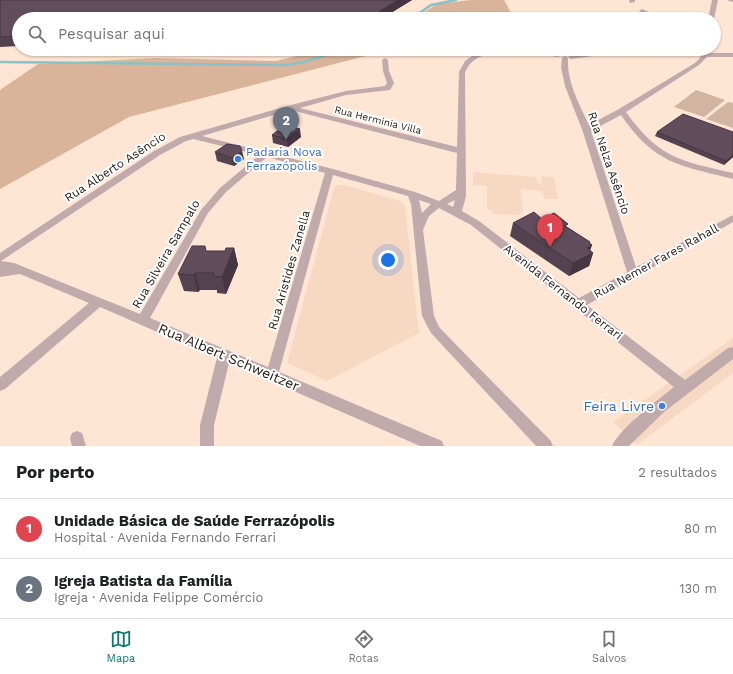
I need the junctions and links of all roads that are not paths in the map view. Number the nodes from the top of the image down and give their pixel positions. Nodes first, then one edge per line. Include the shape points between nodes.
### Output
1 (715, 0) edge
2 (712, 12) edge
3 (721, 53) edge
4 (733, 55) edge
5 (479, 56) edge
6 (564, 56) edge
7 (703, 56) edge
8 (385, 60) dead end
9 (290, 108) junction
10 (622, 112) junction
11 (586, 130) junction
12 (192, 136) junction
13 (461, 151) junction
14 (266, 154) junction
15 (330, 171) junction
16 (733, 176) edge
17 (461, 191) junction
18 (412, 194) junction
19 (440, 204) junction
20 (457, 212) junction
21 (733, 218) edge
22 (418, 232) junction
23 (20, 245) junction
24 (0, 258) edge
25 (0, 265) edge
26 (20, 270) junction
27 (0, 273) edge
28 (633, 274) junction
29 (98, 302) junction
30 (579, 304) junction
31 (143, 320) junction
32 (733, 352) edge
33 (224, 356) junction
34 (272, 375) junction
35 (0, 385) edge
36 (684, 387) junction
37 (629, 440) edge
38 (543, 445) edge
39 (207, 446) edge
40 (437, 446) edge
41 (620, 446) edge

1 - 2 street
3 - 4 street
5 - 13 street via 466,62 462,72
6 - 11 street, Rua Nelza Asêncio via 567,80
7 - 10 street via 701,61 691,68
8 - 9 street, Rua Alberto Asêncio via 391,83 387,88 346,93
9 - 12 street, Rua Alberto Asêncio
9 - 13 street, Rua Herminia Villa
10 - 11 street
10 - 16 street via 641,136 662,153 686,164
11 - 28 street, Rua Nelza Asêncio
12 - 14 street, Avenida Fernando Ferrari
12 - 23 street, Rua Alberto Asêncio via 157,153
13 - 17 street
14 - 15 street, Avenida Fernando Ferrari
14 - 31 street, Rua Silveira Sampalo via 223,190 204,212
15 - 18 street, Avenida Fernando Ferrari
15 - 34 street, Rua Aristides Zanella
17 - 19 street
17 - 20 street
18 - 19 street, Avenida Fernando Ferrari
18 - 22 street via 416,204
19 - 20 street, Avenida Fernando Ferrari
19 - 22 street via 428,212
20 - 30 street, Avenida Fernando Ferrari via 475,223
21 - 28 street, Rua Nemer Fares Rahall
22 - 38 street via 425,304 435,330
23 - 24 street, Rua Alberto Asêncio
23 - 26 street via 12,259
25 - 26 street, Rua Albert Schweitzer
26 - 27 street
26 - 29 street, Rua Albert Schweitzer
28 - 30 street, Rua Nemer Fares Rahall
29 - 31 street, Rua Albert Schweitzer
29 - 35 street
30 - 36 street, Avenida Fernando Ferrari
31 - 33 street, Rua Albert Schweitzer
32 - 36 street
33 - 34 street, Rua Albert Schweitzer
33 - 39 street via 207,425
34 - 40 street, Rua Albert Schweitzer
36 - 37 street
37 - 41 street

